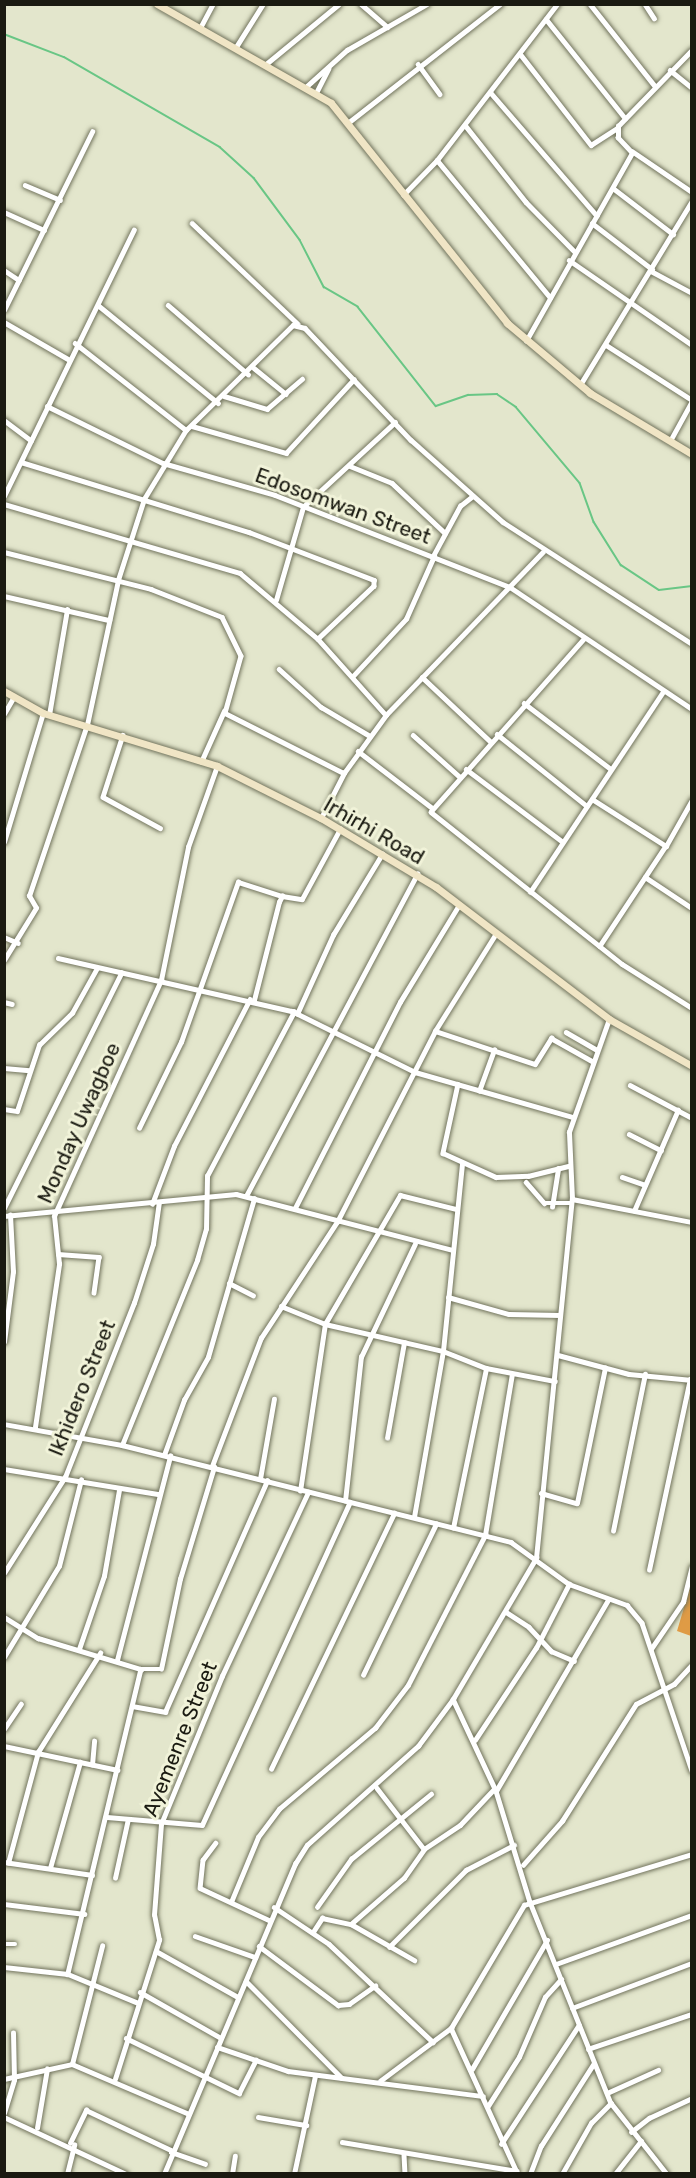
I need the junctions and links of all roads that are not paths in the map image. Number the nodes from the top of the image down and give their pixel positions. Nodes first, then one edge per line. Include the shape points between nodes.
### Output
1 (157, 4) edge
2 (213, 4) edge
3 (263, 4) edge
4 (339, 4) edge
5 (361, 4) edge
6 (427, 4) edge
7 (500, 4) edge
8 (557, 4) edge
9 (590, 4) edge
10 (645, 4) edge
11 (654, 18) dead end
12 (546, 19) junction
13 (387, 27) junction
14 (200, 28) junction
15 (236, 47) junction
16 (692, 50) edge
17 (520, 55) junction
18 (266, 64) junction
19 (418, 64) junction
20 (329, 67) junction
21 (670, 70) junction
22 (308, 86) junction
23 (655, 86) junction
24 (692, 88) edge
25 (317, 91) junction
26 (490, 93) junction
27 (440, 94) dead end
28 (625, 118) junction
29 (349, 122) junction
30 (465, 125) junction
31 (616, 129) junction
32 (92, 132) dead end
33 (632, 151) junction
34 (437, 160) junction
35 (25, 185) dead end
36 (613, 188) junction
37 (692, 192) edge
38 (403, 195) junction
39 (60, 200) junction
40 (692, 201) edge
41 (4, 212) edge
42 (597, 216) junction
43 (192, 223) dead end
44 (592, 223) junction
45 (44, 230) junction
46 (134, 230) dead end
47 (673, 234) junction
48 (574, 251) junction
49 (569, 260) junction
50 (4, 270) edge
51 (652, 270) junction
52 (19, 280) junction
53 (692, 293) edge
54 (550, 297) junction
55 (629, 304) junction
56 (98, 305) junction
57 (168, 305) dead end
58 (4, 310) edge
59 (4, 322) edge
60 (298, 324) junction
61 (526, 341) junction
62 (75, 343) junction
63 (606, 345) junction
64 (692, 345) edge
65 (68, 359) junction
66 (254, 368) junction
67 (248, 374) junction
68 (302, 379) dead end
69 (354, 379) junction
70 (580, 385) junction
71 (286, 394) junction
72 (224, 396) junction
73 (692, 401) edge
74 (218, 403) junction
75 (47, 406) junction
76 (4, 420) edge
77 (395, 422) junction
78 (192, 426) junction
79 (186, 430) junction
80 (31, 440) junction
81 (670, 441) junction
82 (692, 454) edge
83 (21, 462) junction
84 (163, 463) junction
85 (351, 466) junction
86 (4, 477) edge
87 (12, 481) junction
88 (4, 496) edge
89 (473, 496) junction
90 (144, 499) junction
91 (4, 504) edge
92 (303, 507) junction
93 (445, 532) junction
94 (131, 539) junction
95 (292, 547) junction
96 (4, 552) edge
97 (543, 552) junction
98 (434, 556) junction
99 (118, 580) junction
100 (510, 588) junction
101 (4, 596) edge
102 (276, 600) junction
103 (67, 610) junction
104 (109, 620) junction
105 (585, 638) junction
106 (318, 639) junction
107 (692, 644) edge
108 (279, 669) dead end
109 (353, 676) junction
110 (422, 677) junction
111 (4, 691) edge
112 (663, 692) junction
113 (14, 698) junction
114 (524, 703) junction
115 (692, 710) edge
116 (224, 711) junction
117 (4, 714) edge
118 (46, 714) junction
119 (386, 716) junction
120 (87, 725) junction
121 (497, 734) junction
122 (123, 735) junction
123 (413, 735) dead end
124 (370, 736) junction
125 (491, 742) junction
126 (358, 751) junction
127 (201, 762) junction
128 (217, 766) junction
129 (466, 769) junction
130 (611, 769) junction
131 (344, 773) junction
132 (459, 776) junction
133 (592, 799) junction
134 (692, 800) edge
135 (587, 806) junction
136 (431, 807) junction
137 (321, 818) junction
138 (160, 828) dead end
139 (340, 828) junction
140 (4, 842) edge
141 (563, 842) junction
142 (666, 846) junction
143 (382, 854) junction
144 (417, 874) junction
145 (645, 877) junction
146 (530, 892) junction
147 (282, 896) junction
148 (459, 905) junction
149 (692, 908) edge
150 (495, 934) junction
151 (4, 937) edge
152 (18, 943) junction
153 (600, 946) junction
154 (58, 958) dead end
155 (4, 960) edge
156 (97, 968) junction
157 (121, 973) junction
158 (161, 980) junction
159 (202, 989) junction
160 (252, 1000) junction
161 (4, 1002) edge
162 (12, 1004) dead end
163 (692, 1008) edge
164 (295, 1013) junction
165 (609, 1019) junction
166 (435, 1031) junction
167 (566, 1032) dead end
168 (335, 1034) junction
169 (494, 1050) junction
170 (597, 1050) junction
171 (375, 1053) junction
172 (592, 1061) junction
173 (692, 1066) edge
174 (4, 1068) edge
175 (29, 1071) junction
176 (415, 1072) junction
177 (458, 1084) junction
178 (630, 1085) dead end
179 (479, 1090) junction
180 (4, 1109) edge
181 (678, 1110) junction
182 (573, 1117) junction
183 (692, 1118) edge
184 (139, 1128) dead end
185 (629, 1134) dead end
186 (661, 1150) junction
187 (462, 1163) junction
188 (568, 1166) junction
189 (558, 1168) junction
190 (622, 1177) dead end
191 (526, 1182) dead end
192 (645, 1185) junction
193 (246, 1196) junction
194 (206, 1198) junction
195 (254, 1199) junction
196 (572, 1201) junction
197 (159, 1202) junction
198 (152, 1204) junction
199 (552, 1206) junction
200 (4, 1208) edge
201 (295, 1208) junction
202 (456, 1209) junction
203 (57, 1211) junction
204 (634, 1211) junction
205 (7, 1215) edge
206 (337, 1222) junction
207 (692, 1222) edge
208 (380, 1234) junction
209 (415, 1244) junction
210 (452, 1250) junction
211 (58, 1254) junction
212 (229, 1283) junction
213 (94, 1293) dead end
214 (253, 1295) dead end
215 (448, 1297) junction
216 (281, 1306) junction
217 (560, 1315) junction
218 (325, 1324) junction
219 (369, 1336) junction
220 (4, 1342) edge
221 (404, 1343) junction
222 (443, 1351) junction
223 (558, 1355) junction
224 (486, 1368) junction
225 (605, 1368) junction
226 (512, 1374) junction
227 (645, 1374) junction
228 (691, 1379) edge
229 (555, 1381) junction
230 (274, 1399) dead end
231 (4, 1424) edge
232 (35, 1427) junction
233 (80, 1437) junction
234 (387, 1438) dead end
235 (122, 1445) junction
236 (167, 1456) junction
237 (213, 1467) junction
238 (4, 1469) edge
239 (65, 1477) junction
240 (260, 1479) junction
241 (81, 1480) junction
242 (267, 1481) junction
243 (119, 1490) junction
244 (300, 1491) junction
245 (308, 1492) junction
246 (541, 1493) junction
247 (159, 1494) junction
248 (348, 1502) junction
249 (394, 1514) junction
250 (414, 1517) junction
251 (436, 1524) junction
252 (453, 1528) junction
253 (613, 1531) dead end
254 (485, 1535) junction
255 (536, 1558) junction
256 (692, 1567) edge
257 (649, 1570) dead end
258 (4, 1573) edge
259 (569, 1584) junction
260 (689, 1592) edge
261 (608, 1599) junction
262 (506, 1612) junction
263 (4, 1617) edge
264 (20, 1626) junction
265 (541, 1641) junction
266 (79, 1649) junction
267 (651, 1649) junction
268 (100, 1653) junction
269 (4, 1657) edge
270 (117, 1660) junction
271 (574, 1661) junction
272 (692, 1665) edge
273 (141, 1669) junction
274 (363, 1675) dead end
275 (666, 1688) junction
276 (453, 1699) junction
277 (21, 1704) dead end
278 (132, 1706) junction
279 (4, 1729) edge
280 (94, 1741) dead end
281 (476, 1742) junction
282 (4, 1746) edge
283 (38, 1752) junction
284 (80, 1762) junction
285 (92, 1765) junction
286 (271, 1769) dead end
287 (118, 1770) junction
288 (692, 1771) edge
289 (377, 1788) junction
290 (495, 1790) junction
291 (431, 1794) dead end
292 (107, 1817) junction
293 (400, 1818) junction
294 (128, 1819) junction
295 (161, 1824) junction
296 (216, 1843) dead end
297 (514, 1845) junction
298 (424, 1849) junction
299 (692, 1854) edge
300 (6, 1862) edge
301 (523, 1865) junction
302 (50, 1868) junction
303 (92, 1875) junction
304 (115, 1878) dead end
305 (231, 1902) junction
306 (530, 1902) junction
307 (4, 1904) edge
308 (274, 1907) junction
309 (317, 1907) dead end
310 (84, 1914) junction
311 (692, 1915) edge
312 (269, 1920) junction
313 (351, 1924) junction
314 (313, 1932) junction
315 (195, 1936) dead end
316 (547, 1940) junction
317 (4, 1944) edge
318 (15, 1944) dead end
319 (102, 1946) dead end
320 (259, 1946) junction
321 (389, 1947) junction
322 (156, 1951) junction
323 (255, 1956) junction
324 (414, 1960) dead end
325 (556, 1964) junction
326 (692, 1964) edge
327 (4, 1967) edge
328 (68, 1974) junction
329 (561, 1979) junction
330 (246, 1981) junction
331 (90, 1982) junction
332 (375, 1986) junction
333 (140, 1992) junction
334 (238, 1997) junction
335 (136, 2001) junction
336 (572, 2008) junction
337 (692, 2014) edge
338 (579, 2025) junction
339 (451, 2028) junction
340 (14, 2033) dead end
341 (126, 2038) junction
342 (221, 2038) junction
343 (433, 2042) junction
344 (217, 2047) junction
345 (588, 2049) junction
346 (256, 2060) junction
347 (594, 2063) junction
348 (72, 2064) junction
349 (47, 2069) junction
350 (472, 2069) junction
351 (658, 2070) dead end
352 (203, 2076) junction
353 (315, 2076) junction
354 (342, 2078) junction
355 (4, 2079) edge
356 (115, 2079) junction
357 (14, 2080) junction
358 (380, 2081) junction
359 (607, 2093) junction
360 (483, 2096) junction
361 (691, 2099) edge
362 (611, 2103) junction
363 (488, 2106) junction
364 (187, 2114) junction
365 (4, 2115) edge
366 (258, 2117) dead end
367 (306, 2125) junction
368 (37, 2128) junction
369 (632, 2132) junction
370 (641, 2141) junction
371 (342, 2142) dead end
372 (72, 2144) junction
373 (501, 2144) junction
374 (171, 2151) junction
375 (404, 2155) junction
376 (235, 2156) dead end
377 (205, 2164) dead end
378 (517, 2172) edge
379 (67, 2174) edge
380 (126, 2174) edge
381 (164, 2174) edge
382 (232, 2174) edge
383 (294, 2174) edge
384 (405, 2174) edge
385 (530, 2174) edge
386 (562, 2174) edge
387 (615, 2174) edge
388 (667, 2174) edge

1 - 14 street
2 - 14 street
3 - 15 street
4 - 18 street
5 - 13 street
6 - 13 street
7 - 19 street
8 - 12 street
9 - 23 street
10 - 11 street
12 - 17 street
12 - 28 street
13 - 20 street
14 - 15 street
15 - 18 street
16 - 21 street
17 - 26 street
17 - 31 street via 591,145
18 - 22 street
19 - 27 street
19 - 29 street
20 - 22 street
20 - 25 street
21 - 23 street
21 - 24 street
22 - 25 street
23 - 28 street
25 - 29 street
26 - 30 street
26 - 42 street
28 - 31 street
29 - 38 street
30 - 34 street
30 - 48 street via 526,202
31 - 33 street via 618,138
32 - 39 street
33 - 36 street
33 - 37 street
34 - 38 street
34 - 54 street
35 - 39 street
36 - 42 street
36 - 47 street
38 - 61 street via 487,303
39 - 45 street
40 - 47 street
41 - 45 street
42 - 44 street
43 - 60 street
44 - 48 street
44 - 51 street
45 - 52 street
46 - 56 street
47 - 51 street
48 - 49 street
49 - 54 street
49 - 55 street
50 - 52 street
51 - 53 street
51 - 55 street
52 - 58 street
54 - 61 street
55 - 63 street
55 - 64 street
56 - 62 street
56 - 74 street
57 - 67 street
59 - 65 street
60 - 66 street
60 - 69 street
61 - 70 street
62 - 65 street
62 - 79 street
63 - 70 street
63 - 73 street
65 - 75 street
66 - 67 street
66 - 71 street
67 - 72 street
68 - 71 street
69 - 77 street
69 - 78 street via 286,453
70 - 81 street
71 - 72 street via 267,409
72 - 74 street
73 - 81 street
74 - 78 street
75 - 80 street
75 - 84 street, Edosomwan Street
76 - 80 street
77 - 85 street
77 - 89 street
78 - 79 street
79 - 84 street
80 - 83 street
81 - 82 street
83 - 87 street
83 - 90 street
84 - 90 street
84 - 92 street, Edosomwan Street
85 - 92 street
85 - 93 street via 392,483
86 - 87 street
87 - 88 street
89 - 93 street
89 - 97 street
90 - 94 street
90 - 95 street
91 - 94 street
92 - 95 street
92 - 98 street, Edosomwan Street
93 - 98 street
94 - 99 street
94 - 102 street via 240,573
95 - 102 street
95 - 106 street via 357,570 375,582
96 - 99 street
97 - 100 street
97 - 107 street
98 - 100 street, Edosomwan Street
98 - 109 street via 406,619
99 - 104 street
99 - 116 street via 227,620 242,656
100 - 105 street, Edosomwan Street
100 - 110 street
101 - 103 street
102 - 106 street
103 - 104 street
103 - 118 street
104 - 120 street
105 - 112 street, Edosomwan Street
105 - 114 street
106 - 109 street
108 - 124 street via 321,707
109 - 119 street
110 - 119 street
110 - 125 street
111 - 113 street, Irhirhi Road
112 - 115 street, Edosomwan Street
112 - 130 street
113 - 117 street
113 - 118 street, Irhirhi Road
114 - 121 street
114 - 130 street
116 - 127 street
116 - 131 street
118 - 120 street, Irhirhi Road
118 - 140 street
119 - 124 street
120 - 122 street, Irhirhi Road
120 - 152 street via 29,896 36,908
121 - 125 street
121 - 135 street
122 - 127 street, Irhirhi Road
122 - 138 street via 103,797
123 - 132 street
124 - 126 street
125 - 129 street
126 - 131 street
126 - 136 street
127 - 128 street, Irhirhi Road
128 - 137 street, Irhirhi Road
128 - 158 street, Monday Uwagboe via 188,847
129 - 132 street
129 - 141 street
130 - 133 street
131 - 137 street
132 - 136 street
133 - 135 street
133 - 142 street
134 - 142 street
135 - 141 street
136 - 146 street
137 - 139 street, Irhirhi Road
139 - 143 street, Irhirhi Road
139 - 147 street via 302,899
141 - 146 street
142 - 145 street
143 - 144 street, Irhirhi Road
143 - 164 street via 333,935
144 - 148 street, Irhirhi Road
144 - 168 street
145 - 149 street
145 - 153 street
146 - 153 street
147 - 159 street via 238,882
147 - 160 street
148 - 150 street, Irhirhi Road
148 - 171 street
150 - 165 street, Irhirhi Road
150 - 166 street
151 - 152 street
152 - 155 street
153 - 163 street
154 - 156 street
156 - 157 street
156 - 175 street via 72,1012 39,1045
157 - 158 street
157 - 200 street
158 - 159 street
158 - 203 street, Monday Uwagboe
159 - 160 street
159 - 184 street
160 - 164 street
160 - 198 street via 174,1146
161 - 162 street
164 - 168 street
164 - 194 street via 212,1166
165 - 170 street
165 - 173 street, Irhirhi Road
166 - 169 street
166 - 176 street
167 - 170 street
168 - 171 street
168 - 193 street
169 - 172 street via 535,1064 551,1038
169 - 179 street
170 - 172 street
171 - 176 street
171 - 201 street
172 - 182 street
174 - 175 street
175 - 180 street via 17,1111
176 - 177 street
176 - 206 street
177 - 179 street
177 - 187 street via 441,1146
178 - 181 street
179 - 182 street
181 - 183 street
181 - 186 street
182 - 188 street
185 - 186 street
186 - 192 street
187 - 189 street via 512,1178
187 - 202 street
188 - 189 street
188 - 196 street
189 - 199 street
190 - 192 street
191 - 199 street
192 - 204 street
193 - 194 street
193 - 195 street
194 - 197 street
194 - 235 street via 206,1229 197,1260
195 - 201 street
195 - 212 street
196 - 199 street
196 - 204 street
196 - 217 street
197 - 198 street
197 - 233 street, Ikhidero Street via 153,1244 134,1303
198 - 203 street
201 - 206 street
202 - 208 street via 400,1195
202 - 210 street
203 - 205 street
203 - 211 street, Monday Uwagboe
204 - 207 street
205 - 220 street via 13,1272
206 - 208 street
206 - 216 street
208 - 209 street
208 - 218 street
209 - 210 street
209 - 219 street
210 - 215 street
211 - 213 street via 99,1257
211 - 232 street, Monday Uwagboe via 43,1402
212 - 214 street
212 - 236 street via 208,1357 184,1400
215 - 217 street via 509,1314
215 - 222 street
216 - 218 street
216 - 237 street via 255,1352
217 - 223 street
218 - 219 street
218 - 244 street
219 - 221 street
219 - 248 street via 361,1357
221 - 222 street
221 - 234 street
222 - 224 street
222 - 250 street
223 - 225 street
223 - 229 street
224 - 226 street
224 - 252 street
225 - 227 street
225 - 246 street via 577,1503
226 - 229 street
226 - 254 street
227 - 228 street
227 - 253 street
228 - 257 street
229 - 246 street
230 - 240 street
231 - 232 street
232 - 233 street
233 - 235 street
233 - 239 street, Ikhidero Street
235 - 236 street
236 - 237 street
236 - 247 street
237 - 240 street
237 - 273 street via 180,1579 161,1669
238 - 239 street
239 - 241 street
239 - 258 street, Ikhidero Street
240 - 242 street
241 - 243 street
241 - 264 street via 59,1566
242 - 244 street
242 - 278 street via 165,1712
243 - 247 street
243 - 266 street via 104,1576
244 - 245 street
245 - 248 street
245 - 295 street, Ayemenre Street via 222,1676
246 - 255 street
247 - 270 street via 136,1601
248 - 249 street
248 - 295 street via 202,1825
249 - 250 street
249 - 286 street
250 - 251 street
251 - 252 street
251 - 274 street
252 - 254 street
254 - 255 street via 511,1542
254 - 305 street via 399,1702 331,1768 279,1809 258,1837
255 - 259 street
255 - 262 street
256 - 260 street
259 - 261 street
259 - 265 street
260 - 267 street
261 - 267 street via 634,1614
261 - 271 street
262 - 265 street
262 - 276 street
263 - 264 street
264 - 266 street via 38,1638
264 - 269 street
265 - 271 street
265 - 281 street
266 - 268 street
267 - 275 street
268 - 270 street
268 - 283 street
270 - 273 street
271 - 290 street
272 - 275 street
273 - 278 street
275 - 288 street
275 - 301 street via 636,1704 562,1821
276 - 281 street
276 - 289 street
277 - 279 street
278 - 287 street
280 - 285 street
281 - 290 street
282 - 283 street
283 - 284 street
283 - 300 street
284 - 285 street
284 - 302 street
285 - 287 street
287 - 292 street
289 - 293 street
289 - 308 street via 307,1845
290 - 297 street
290 - 298 street via 460,1825
291 - 293 street
292 - 294 street
292 - 303 street
293 - 298 street
293 - 309 street via 351,1859
294 - 295 street
294 - 304 street
295 - 322 street, Ayemenre Street
296 - 305 street via 203,1860 197,1884
297 - 301 street
297 - 321 street via 465,1870
298 - 313 street via 404,1878
299 - 306 street
300 - 302 street
301 - 306 street
302 - 303 street
303 - 310 street
305 - 312 street
306 - 316 street
306 - 339 street via 509,1923
307 - 310 street
308 - 312 street
308 - 314 street
310 - 328 street
311 - 325 street
312 - 320 street
313 - 314 street via 322,1918
313 - 321 street
314 - 332 street
315 - 323 street
316 - 325 street
316 - 350 street
317 - 318 street
319 - 331 street
320 - 323 street
320 - 332 street via 338,2005 349,2004
321 - 324 street
322 - 333 street, Ayemenre Street
322 - 334 street
323 - 330 street
325 - 329 street
326 - 336 street
327 - 328 street
328 - 331 street
329 - 336 street
329 - 363 street via 545,1997 519,2058
330 - 334 street
330 - 354 street
331 - 335 street
331 - 348 street
332 - 343 street
333 - 335 street, Ayemenre Street
333 - 342 street
334 - 342 street
335 - 341 street, Ayemenre Street
336 - 338 street
337 - 345 street
338 - 345 street
338 - 373 street
339 - 343 street
339 - 350 street
340 - 357 street
341 - 352 street
341 - 356 street, Ayemenre Street
342 - 344 street
343 - 358 street
344 - 346 street
344 - 352 street
345 - 347 street
346 - 352 street via 241,2093
346 - 353 street
347 - 359 street
347 - 385 street via 541,2146
348 - 349 street
348 - 356 street
349 - 357 street
349 - 368 street
350 - 360 street
351 - 359 street
352 - 364 street
353 - 354 street
353 - 367 street
354 - 358 street
355 - 357 street
356 - 364 street
357 - 365 street
358 - 360 street
359 - 362 street
360 - 363 street
361 - 369 street via 649,2118
362 - 369 street
362 - 386 street via 591,2123
363 - 373 street
364 - 374 street
365 - 368 street
366 - 367 street
367 - 383 street
368 - 372 street
369 - 370 street
370 - 387 street
370 - 388 street
371 - 375 street
372 - 374 street via 86,2110
372 - 379 street
372 - 380 street
373 - 378 street
374 - 377 street
374 - 381 street
375 - 378 street
375 - 384 street
376 - 382 street

